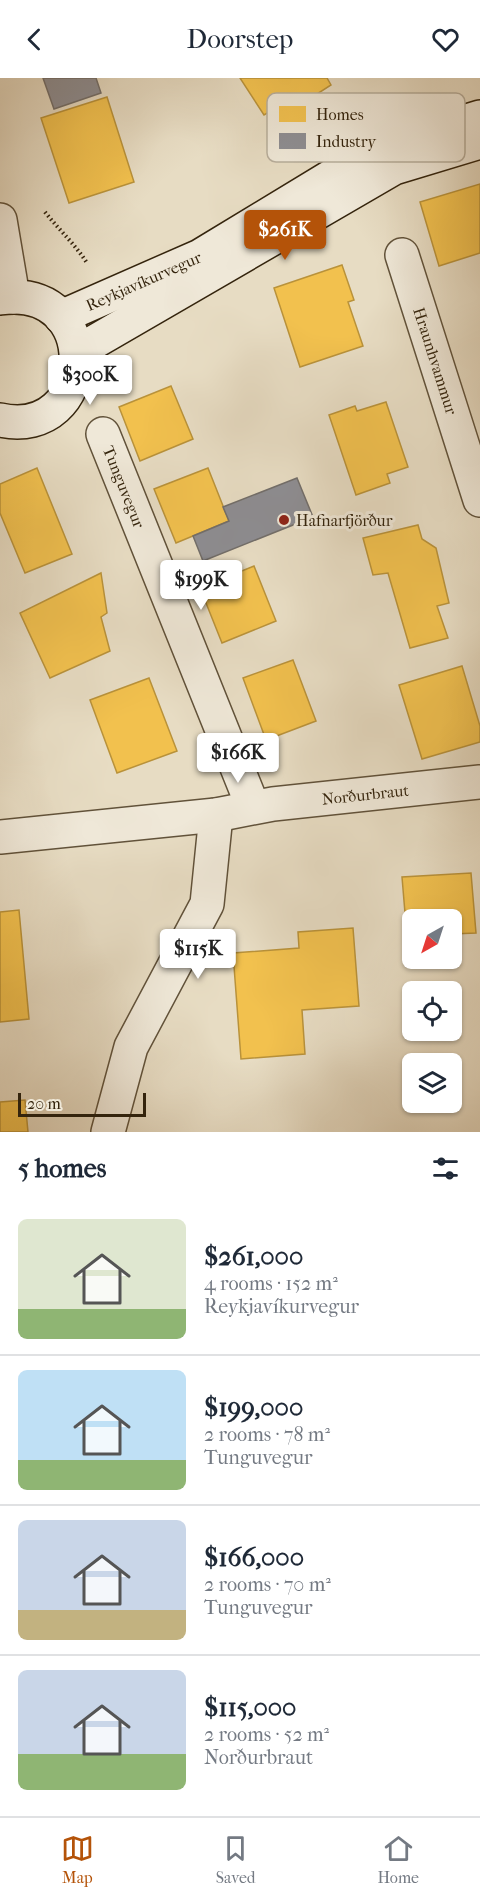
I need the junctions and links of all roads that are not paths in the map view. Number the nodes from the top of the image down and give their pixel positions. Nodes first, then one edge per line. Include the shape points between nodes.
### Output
1 (480, 117) edge
2 (465, 122) edge
3 (480, 142) edge
4 (465, 147) edge
5 (355, 162) edge
6 (414, 162) edge
7 (0, 220) edge
8 (402, 255) dead end
9 (6, 298) edge
10 (61, 317) junction
11 (77, 352) junction
12 (0, 420) edge
13 (103, 434) dead end
14 (480, 500) edge
15 (480, 782) edge
16 (253, 807) junction
17 (216, 815) junction
18 (0, 837) edge
19 (108, 1132) edge

1 - 2 street, Reykjavíkurvegur
3 - 4 street, Reykjavíkurvegur
5 - 10 street, Reykjavíkurvegur via 200,256
6 - 11 street, Reykjavíkurvegur via 394,168
7 - 9 street
8 - 14 street, Hraunhvammur
9 - 10 street via 44,304
10 - 11 street via 73,334
11 - 12 street via 75,378 53,409 36,419
13 - 16 street, Tunguvegur
15 - 16 street, Norðurbraut
16 - 17 street, Norðurbraut
17 - 18 street, Norðurbraut
17 - 19 street via 207,904 131,1047

